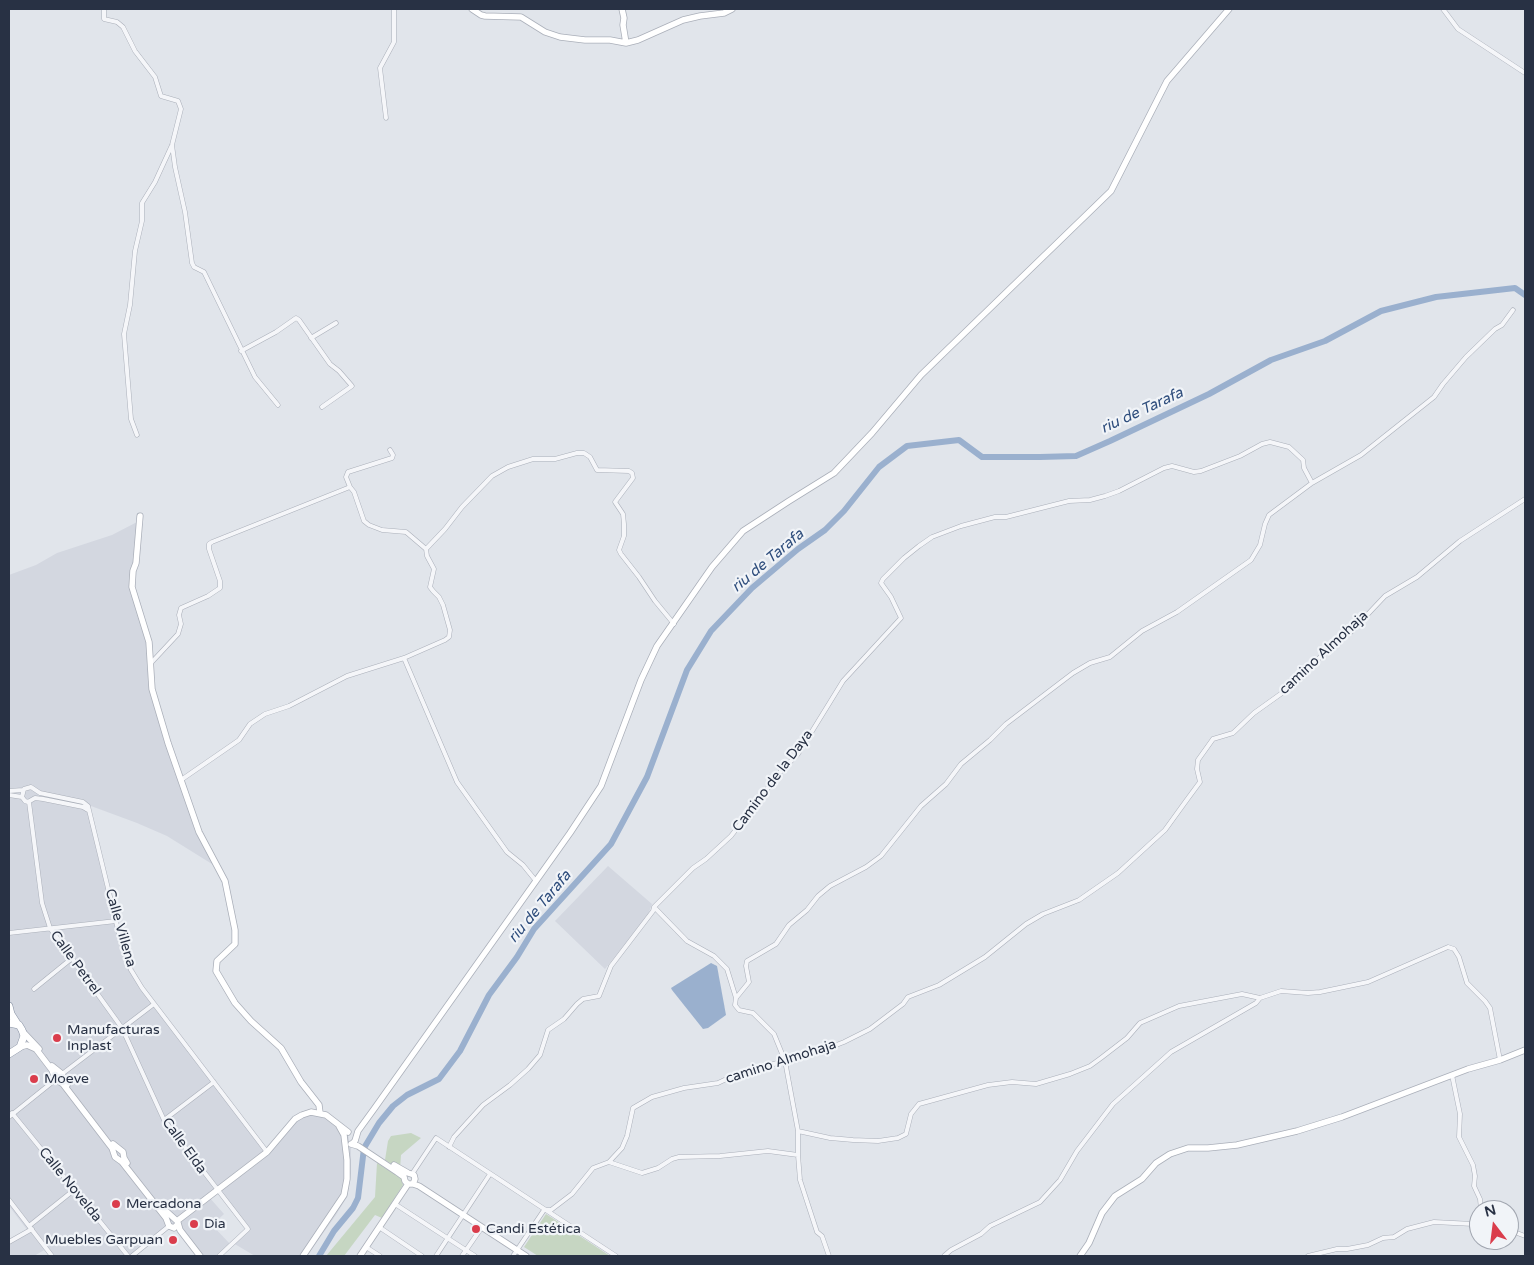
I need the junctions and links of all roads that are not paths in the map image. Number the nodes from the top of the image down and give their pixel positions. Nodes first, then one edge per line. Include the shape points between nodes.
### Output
1 (104, 9) edge
2 (394, 9) edge
3 (472, 9) edge
4 (622, 9) edge
5 (732, 9) edge
6 (1229, 9) edge
7 (1443, 9) edge
8 (626, 43) junction
9 (1525, 73) edge
10 (386, 118) dead end
11 (172, 145) junction
12 (1513, 310) dead end
13 (336, 323) dead end
14 (311, 338) junction
15 (242, 351) junction
16 (278, 405) dead end
17 (322, 407) dead end
18 (137, 435) dead end
19 (390, 450) dead end
20 (1312, 483) junction
21 (350, 488) junction
22 (1525, 499) edge
23 (140, 516) dead end
24 (426, 549) junction
25 (674, 624) junction
26 (404, 658) junction
27 (150, 663) junction
28 (181, 780) junction
29 (23, 790) junction
30 (9, 791) edge
31 (36, 792) junction
32 (9, 796) edge
33 (22, 797) junction
34 (35, 798) junction
35 (29, 802) junction
36 (89, 812) junction
37 (536, 881) junction
38 (654, 907) junction
39 (116, 921) junction
40 (50, 928) junction
41 (9, 933) edge
42 (72, 959) junction
43 (34, 989) dead end
44 (736, 998) junction
45 (1260, 998) junction
46 (154, 1004) junction
47 (9, 1006) edge
48 (9, 1023) edge
49 (19, 1026) junction
50 (122, 1028) junction
51 (23, 1032) junction
52 (20, 1047) junction
53 (1525, 1050) edge
54 (10, 1052) edge
55 (1500, 1060) junction
56 (786, 1061) junction
57 (1452, 1075) junction
58 (58, 1077) junction
59 (214, 1082) junction
60 (320, 1113) junction
61 (11, 1115) edge
62 (164, 1120) junction
63 (798, 1131) junction
64 (350, 1138) junction
65 (449, 1147) junction
66 (267, 1152) junction
67 (798, 1155) junction
68 (608, 1162) junction
69 (490, 1174) junction
70 (410, 1179) junction
71 (74, 1190) junction
72 (217, 1190) junction
73 (9, 1200) edge
74 (1480, 1200) edge
75 (395, 1204) junction
76 (544, 1210) junction
77 (464, 1214) junction
78 (173, 1224) junction
79 (1469, 1224) edge
80 (482, 1226) junction
81 (31, 1227) junction
82 (379, 1227) junction
83 (447, 1238) junction
84 (9, 1242) edge
85 (366, 1247) junction
86 (518, 1249) junction
87 (466, 1251) junction
88 (52, 1256) edge
89 (128, 1256) edge
90 (133, 1256) edge
91 (198, 1256) edge
92 (219, 1256) edge
93 (304, 1256) edge
94 (360, 1256) edge
95 (380, 1256) edge
96 (422, 1256) edge
97 (436, 1256) edge
98 (462, 1256) edge
99 (475, 1256) edge
100 (513, 1256) edge
101 (526, 1256) edge
102 (531, 1256) edge
103 (616, 1256) edge
104 (829, 1256) edge
105 (944, 1256) edge
106 (1080, 1256) edge
107 (1308, 1256) edge

1 - 11 street via 104,19 123,27 155,78 161,96 179,103 181,109
2 - 10 street via 394,42 380,68
3 - 8 main road via 485,16 521,17 548,34 560,37
4 - 8 main road
5 - 8 main road via 688,18
6 - 25 main road via 1167,81 1111,191 921,375 834,473 743,531 712,567
7 - 9 street via 1458,29
11 - 15 street via 186,212 192,262 194,267 204,272
11 - 18 street via 142,203 124,334 130,419
12 - 20 street via 1502,325 1466,357 1434,397 1362,454
13 - 14 street
14 - 15 street via 296,318
14 - 17 street via 352,386
15 - 16 street via 255,377
19 - 21 street via 392,458 348,472 346,477
20 - 38 street, Camino de la Daya via 1303,460 1289,447 1270,442 1201,471 1172,466 1105,496 995,517 932,537 904,558 881,583 901,618 843,681 798,754 731,836
20 - 44 street via 1269,515 1260,545 1250,560 1177,612 1142,631 1110,657 1073,673 1006,724 961,764 946,784 911,817 881,856 830,886 789,925 776,944 747,961 748,982
21 - 24 street via 364,521 382,530 406,532
21 - 27 street via 209,544 220,588 181,608 178,634
22 - 56 street, camino Almohaja via 1460,541 1417,577 1385,596 1296,684 1233,732 1213,739 1198,760 1200,782 1165,830 1118,873 1079,900 1026,924 985,957 939,985 908,997 870,1029 821,1051
23 - 27 main road via 132,588 149,642
24 - 25 street via 492,476 533,459 555,460 584,453 597,470 629,471 633,475 615,502 624,524 620,554
24 - 26 street via 434,569 430,587 443,605 450,633 445,640
25 - 37 main road via 640,680 601,786
26 - 28 street via 347,676 289,706 265,714 250,724 239,740
26 - 37 street via 457,782 507,852
27 - 28 main road via 152,689
28 - 60 main road via 199,832 225,881 235,930 235,944 217,961 216,970 234,1003 281,1048 319,1105
29 - 30 street
29 - 31 street via 31,787
29 - 33 street
31 - 34 street
31 - 36 street via 83,802
32 - 33 street
33 - 35 street
34 - 35 street
34 - 36 street via 83,807
35 - 40 street, Calle Petrel via 42,903
36 - 39 street, Calle Villena
37 - 64 main road
38 - 44 street via 687,941 714,956 727,969
38 - 65 street, Camino de la Daya via 612,966 599,996 583,999 548,1030 540,1055 510,1086 483,1105
39 - 40 street
39 - 46 street, Calle Villena via 128,963
40 - 41 street
40 - 42 street, Calle Petrel
42 - 43 street
42 - 50 street, Calle Petrel
44 - 56 street via 735,1005 739,1010 753,1013 774,1034
45 - 55 street via 1275,992 1314,992 1368,982 1450,947 1459,958 1465,981 1490,1008
45 - 63 street via 1238,995 1171,1008 1140,1023 1123,1042 1095,1063 1064,1076 1036,1084 988,1084 922,1103 913,1111 902,1137 878,1141 853,1140
45 - 105 street via 1172,1052 1112,1104 1060,1180 1040,1202 990,1226
46 - 50 street
46 - 59 street, Calle Villena
47 - 49 highway
48 - 49 highway
49 - 51 highway
50 - 58 street
50 - 62 street, Calle Elda
51 - 52 highway via 24,1040
51 - 58 main road
52 - 54 highway
52 - 58 main road via 34,1048
53 - 55 main road
55 - 57 main road
56 - 63 street
56 - 68 street, camino Almohaja via 737,1074 718,1083 652,1097 633,1108 625,1142
57 - 74 street via 1460,1114 1459,1137 1473,1165 1474,1186
57 - 106 main road via 1296,1131 1237,1145 1188,1148 1170,1154 1156,1163 1142,1179 1115,1196 1102,1213
58 - 61 street
58 - 78 main road via 117,1151 115,1157 121,1158
59 - 62 street
59 - 66 street, Calle Villena
60 - 64 main road via 336,1122
60 - 66 main road via 302,1114 295,1119
61 - 71 street, Calle Novelda
62 - 72 street, Calle Elda
63 - 67 street
64 - 70 main road
64 - 93 main road via 344,1195
65 - 69 street
65 - 70 street via 436,1138
66 - 72 main road
67 - 68 street via 768,1151 702,1158 679,1157 642,1173
67 - 104 street via 800,1180 817,1232 822,1236
68 - 76 street, camino Almohaja via 593,1168 572,1194 551,1210
69 - 76 street
69 - 77 street
70 - 75 main road
70 - 77 main road
71 - 81 street
71 - 89 street, Calle Novelda
72 - 78 main road
72 - 92 street, Calle Elda via 248,1228
73 - 81 street
75 - 82 main road
75 - 83 street
76 - 86 street
76 - 103 street
77 - 80 main road
77 - 83 street
78 - 90 street
78 - 91 main road
79 - 107 street via 1434,1222 1359,1247
80 - 86 main road
80 - 87 street
81 - 84 street
81 - 88 street
82 - 85 main road
82 - 96 street
83 - 87 street
83 - 97 street
85 - 94 main road
85 - 95 street
86 - 100 street
86 - 101 main road
86 - 102 main road
87 - 98 street
87 - 99 street

